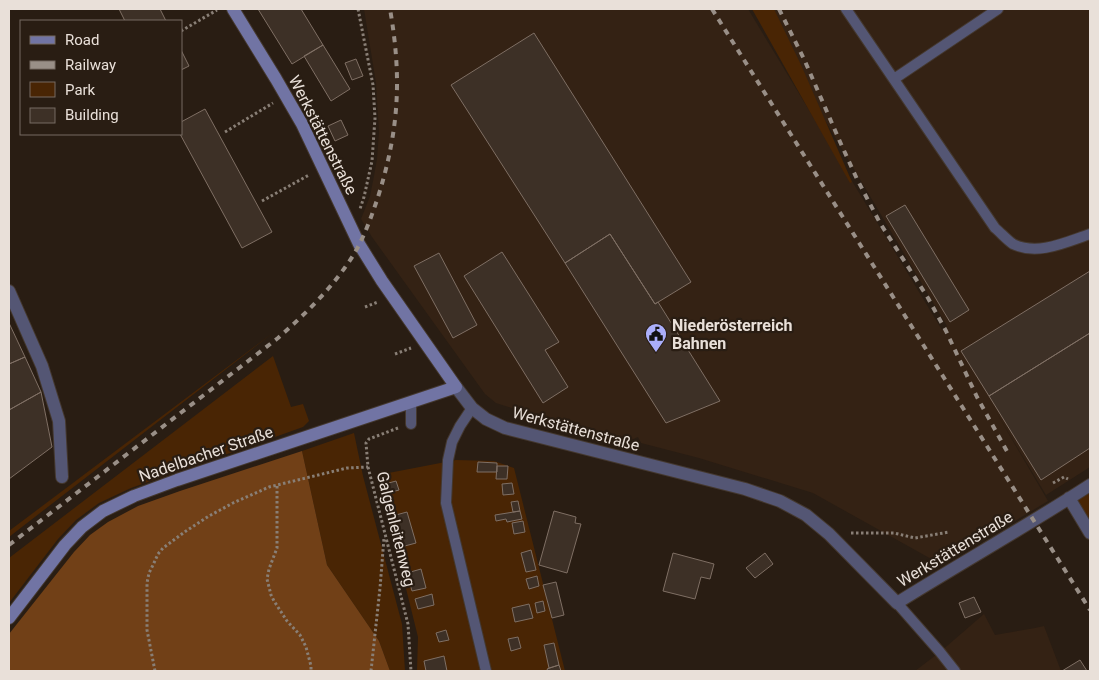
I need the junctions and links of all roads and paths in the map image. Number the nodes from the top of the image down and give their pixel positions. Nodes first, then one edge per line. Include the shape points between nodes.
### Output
1 (220, 9) edge
2 (233, 9) edge
3 (358, 9) edge
4 (846, 9) edge
5 (998, 9) edge
6 (182, 30) edge
7 (894, 79) junction
8 (286, 96) junction
9 (225, 132) dead end
10 (323, 167) junction
11 (262, 201) dead end
12 (349, 223) junction
13 (1090, 234) edge
14 (9, 291) edge
15 (456, 388) junction
16 (411, 403) junction
17 (472, 408) junction
18 (411, 424) joint
19 (368, 467) junction
20 (62, 477) dead end
21 (1064, 477) dead end
22 (1053, 483) dead end
23 (277, 486) junction
24 (1090, 486) edge
25 (1069, 498) junction
26 (949, 532) dead end
27 (1090, 533) edge
28 (385, 534) junction
29 (830, 534) junction
30 (897, 603) junction
31 (9, 618) edge
32 (155, 671) edge
33 (311, 671) edge
34 (371, 671) edge
35 (411, 671) edge
36 (486, 671) edge
37 (954, 671) edge

1 - 6 path
2 - 8 street, Werkstättenstraße
3 - 12 path via 373,85 375,126 364,197 358,213
4 - 7 lane
5 - 7 lane
7 - 13 lane via 995,228 1012,243 1031,250 1056,246
8 - 9 path
8 - 10 street, Werkstättenstraße
10 - 11 path
10 - 12 street, Werkstättenstraße
12 - 15 street, Werkstättenstraße via 382,282
14 - 20 street via 42,366 60,421
15 - 16 street, Nadelbacher Straße
15 - 17 street, Werkstättenstraße
16 - 18 lane
16 - 31 street, Nadelbacher Straße via 177,480 103,511 65,545
17 - 29 street, Werkstättenstraße via 505,428 745,489 780,501 806,515
17 - 36 lane via 452,442 446,503
18 - 19 path, Galgenleitenweg via 369,439 366,443
19 - 23 path via 347,468
19 - 28 path, Galgenleitenweg
21 - 22 path
23 - 32 path via 209,516 186,530 158,554 146,583 147,630
23 - 33 path via 276,548 268,578 271,595 306,646
24 - 25 street, Werkstättenstraße
25 - 27 street
25 - 30 street, Werkstättenstraße
26 - 29 path via 915,538 894,533
28 - 34 path
28 - 35 path, Galgenleitenweg via 408,624
29 - 30 street, Werkstättenstraße
30 - 37 lane

